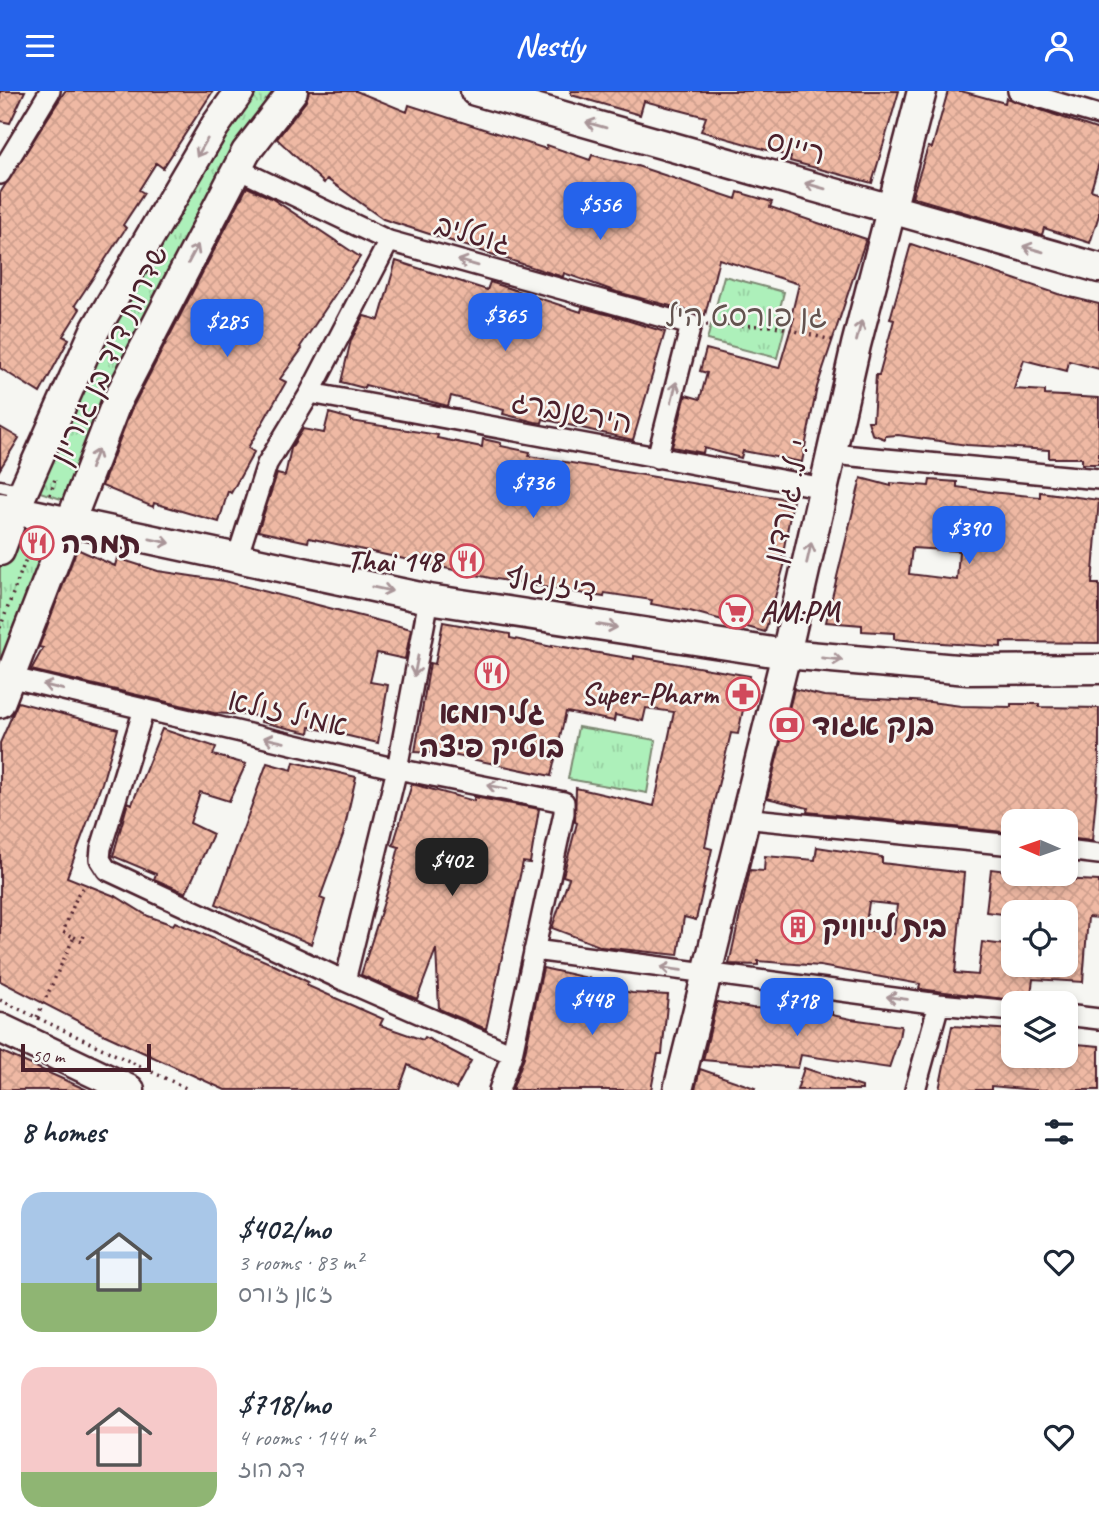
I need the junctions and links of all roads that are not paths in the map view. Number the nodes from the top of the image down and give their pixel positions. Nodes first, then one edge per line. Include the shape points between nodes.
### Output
1 (50, 91) edge
2 (240, 91) edge
3 (293, 91) edge
4 (475, 91) edge
5 (922, 91) edge
6 (1017, 91) edge
7 (1099, 115) edge
8 (2, 161) edge
9 (238, 169) junction
10 (891, 208) junction
11 (389, 241) junction
12 (1099, 268) edge
13 (310, 393) junction
14 (832, 454) junction
15 (657, 459) junction
16 (1099, 479) edge
17 (824, 488) junction
18 (9, 498) edge
19 (69, 522) junction
20 (0, 551) edge
21 (237, 558) junction
22 (429, 599) junction
23 (786, 654) junction
24 (1099, 669) edge
25 (5, 675) edge
26 (0, 702) edge
27 (144, 709) junction
28 (397, 769) junction
29 (743, 818) junction
30 (1001, 844) edge
31 (1078, 852) edge
32 (1099, 854) edge
33 (534, 950) junction
34 (706, 974) junction
35 (345, 981) junction
36 (939, 1004) junction
37 (1001, 1010) edge
38 (1078, 1016) edge
39 (1099, 1019) edge
40 (0, 1028) edge
41 (512, 1054) junction
42 (130, 1090) edge
43 (499, 1090) edge
44 (678, 1090) edge
45 (915, 1090) edge

1 - 8 street
2 -> 18 street, שדרות דוד בן גוריון via 97,327
3 - 9 street, שדרות דוד בן גוריון
10 -> 4 street, ריינס
5 - 10 street, י. ל. גורדון
6 - 7 street
9 - 11 street, גוטליב
19 -> 9 street, שדרות דוד בן גוריון via 117,401
12 -> 10 street, ריינס
14 -> 10 street, י. ל. גורדון
11 - 13 street
15 -> 11 street, גוטליב via 691,325
13 - 15 street, הירשנברג
13 - 21 street via 267,464
14 - 16 street
14 - 17 street, י. ל. גורדון
15 - 17 street, הירשנברג
23 -> 17 street, י. ל. גורדון
18 - 19 street, דיזנגוף
18 - 20 street, שדרות דוד בן גוריון
19 -> 21 street, דיזנגוף
19 - 25 street, שדרות דוד בן גוריון
21 -> 22 street, דיזנגוף
22 -> 23 street, דיזנגוף
22 -> 28 street
23 -> 24 street, דיזנגוף via 968,670
23 - 29 street, י. ל. גורדון
25 - 26 street, שדרות דוד בן גוריון
27 -> 25 street, אמיל זולא
28 -> 27 street, אמיל זולא
27 - 35 street via 101,848 100,859 107,870
33 -> 28 street, אמיל זולא via 564,801
28 - 35 street
29 - 30 street
29 - 34 street, י. ל. גורדון
31 - 32 street
34 -> 33 street
33 - 41 street
36 -> 34 street
34 - 44 street, י. ל. גורדון
35 - 41 street
36 - 37 street
36 - 45 street
38 - 39 street
40 - 42 street
41 - 43 street

